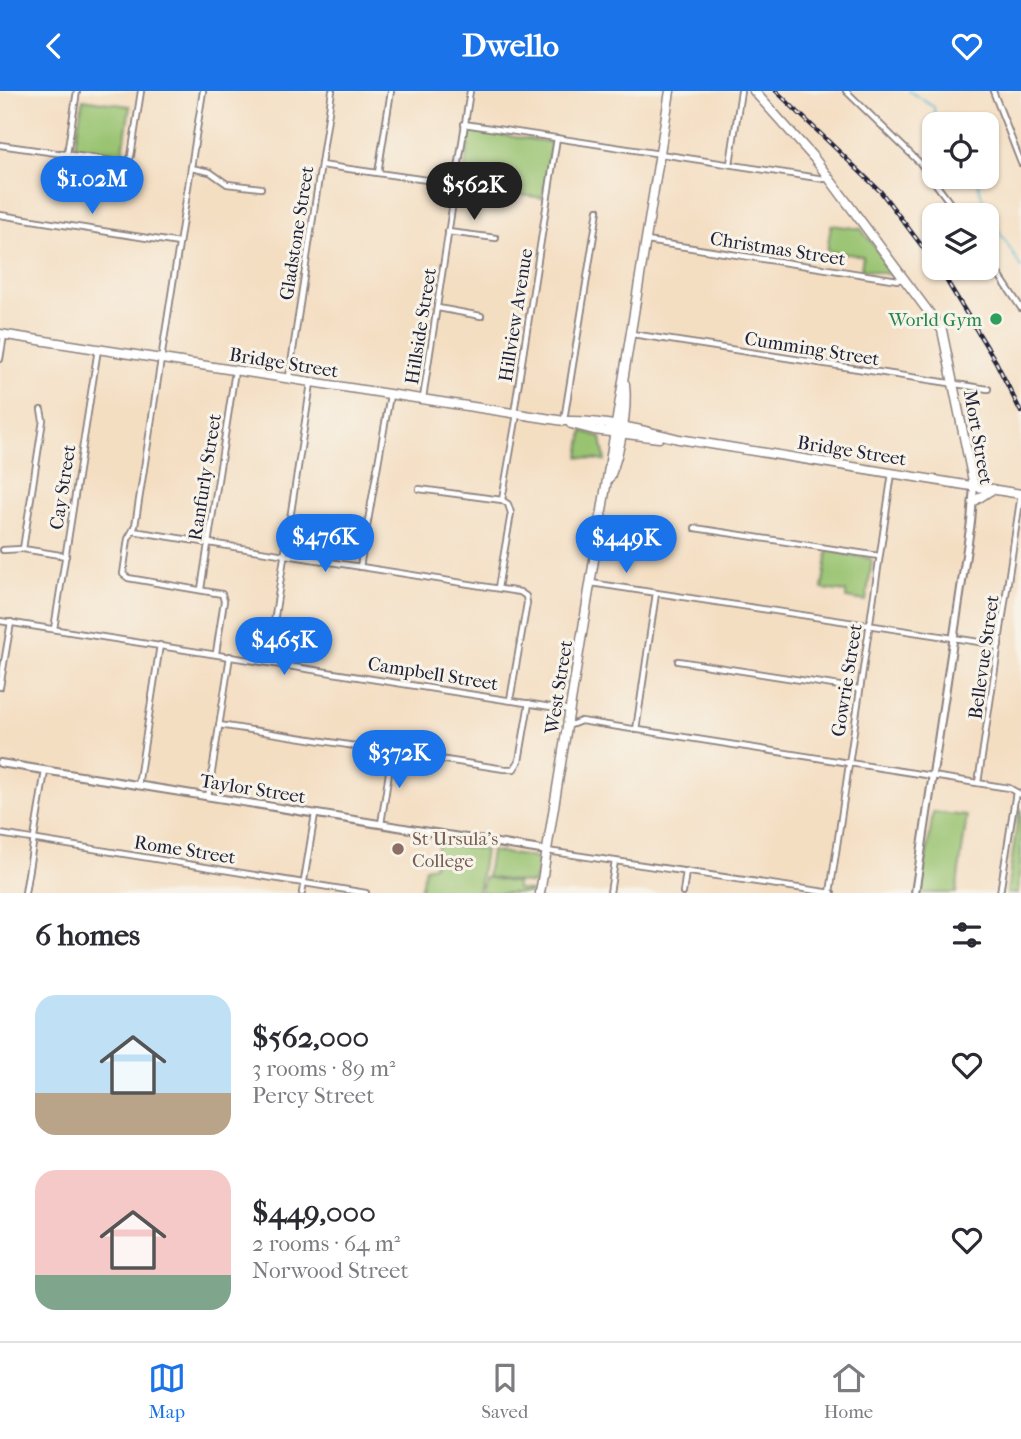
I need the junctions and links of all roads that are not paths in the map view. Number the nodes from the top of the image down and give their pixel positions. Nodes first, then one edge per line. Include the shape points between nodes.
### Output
1 (77, 91) edge
2 (141, 91) edge
3 (203, 91) edge
4 (332, 91) edge
5 (391, 91) edge
6 (470, 91) edge
7 (670, 91) edge
8 (741, 91) edge
9 (754, 91) edge
10 (846, 91) edge
11 (993, 91) edge
12 (464, 124) junction
13 (557, 138) junction
14 (0, 145) edge
15 (660, 153) junction
16 (67, 154) junction
17 (127, 163) junction
18 (1021, 163) edge
19 (730, 164) junction
20 (321, 165) junction
21 (191, 168) junction
22 (134, 169) dead end
23 (378, 173) junction
24 (830, 177) junction
25 (455, 184) junction
26 (261, 188) dead end
27 (950, 203) edge
28 (598, 211) dead end
29 (0, 215) edge
30 (448, 232) junction
31 (496, 238) dead end
32 (647, 241) junction
33 (179, 243) junction
34 (999, 275) edge
35 (905, 278) junction
36 (437, 307) junction
37 (1021, 308) edge
38 (481, 316) dead end
39 (2, 334) edge
40 (632, 334) junction
41 (97, 349) junction
42 (0, 359) edge
43 (162, 359) junction
44 (235, 370) junction
45 (288, 379) junction
46 (624, 381) junction
47 (312, 382) junction
48 (954, 384) junction
49 (988, 389) dead end
50 (390, 394) junction
51 (422, 399) junction
52 (617, 409) junction
53 (41, 410) dead end
54 (516, 414) junction
55 (564, 421) junction
56 (578, 421) junction
57 (594, 430) junction
58 (618, 430) junction
59 (608, 467) junction
60 (892, 473) junction
61 (607, 486) junction
62 (974, 486) junction
63 (419, 489) dead end
64 (993, 489) junction
65 (1021, 494) edge
66 (502, 500) junction
67 (974, 502) junction
68 (695, 528) dead end
69 (132, 531) junction
70 (208, 543) junction
71 (23, 549) junction
72 (2, 550) dead end
73 (285, 555) junction
74 (66, 556) junction
75 (879, 556) junction
76 (360, 567) junction
77 (591, 583) junction
78 (498, 588) junction
79 (201, 589) junction
80 (656, 593) junction
81 (0, 621) edge
82 (11, 622) junction
83 (868, 625) junction
84 (54, 629) junction
85 (953, 638) junction
86 (160, 645) junction
87 (999, 645) junction
88 (216, 653) junction
89 (230, 656) junction
90 (678, 661) dead end
91 (268, 662) junction
92 (0, 687) edge
93 (859, 689) junction
94 (510, 700) junction
95 (528, 703) junction
96 (570, 710) junction
97 (219, 725) junction
98 (568, 726) junction
99 (636, 730) junction
100 (392, 753) junction
101 (847, 762) junction
102 (0, 763) edge
103 (45, 771) junction
104 (931, 775) junction
105 (978, 783) junction
106 (138, 786) junction
107 (1018, 794) edge
108 (208, 797) junction
109 (315, 814) junction
110 (381, 824) junction
111 (0, 834) edge
112 (34, 839) junction
113 (547, 851) junction
114 (615, 861) junction
115 (686, 871) junction
116 (303, 883) junction
117 (26, 893) edge
118 (302, 893) edge
119 (366, 893) edge
120 (540, 893) edge
121 (610, 893) edge
122 (683, 893) edge
123 (831, 893) edge
124 (915, 893) edge
125 (1000, 893) edge

1 - 16 street
2 - 17 street
3 - 21 street
4 - 20 street, Gladstone Street
5 - 23 street
6 - 12 street, Hillside Street
7 - 15 main road, West Street
8 - 19 street
9 - 24 main road, Mort Street
10 - 27 street via 920,163
11 - 18 street
12 - 13 street
12 - 25 street, Hillside Street
13 - 15 street
13 - 54 street, Hillview Avenue
14 - 16 street
15 - 19 street
15 - 32 main road, West Street
16 - 17 street
17 - 22 street
19 - 24 street
20 - 23 street
20 - 45 street, Gladstone Street
21 - 26 street via 210,172 227,184
21 - 33 street
23 - 25 street
24 - 35 main road, Mort Street
25 - 30 street, Hillside Street
28 - 55 street
29 - 33 street
30 - 31 street
30 - 36 street, Hillside Street
32 - 35 street, Christmas Street via 898,281
32 - 40 main road, West Street
33 - 43 street
34 - 37 street
35 - 48 main road, Mort Street via 942,330
36 - 38 street
36 - 51 street, Hillside Street
39 - 41 main road, Bridge Street
39 - 42 street
40 - 46 main road, West Street
40 - 48 street, Cumming Street
41 - 43 main road, Bridge Street
41 - 74 street, Cay Street
43 - 44 main road, Bridge Street
43 - 69 street
44 - 45 main road, Bridge Street
44 - 70 street, Ranfurly Street
45 - 47 main road, Bridge Street
46 - 52 main road, West Street
46 - 58 main road, West Street via 626,397
47 - 50 main road, Bridge Street
47 - 73 street
48 - 49 street, Cumming Street
48 - 62 main road, Mort Street
50 - 51 main road, Bridge Street
50 - 76 street
51 - 54 main road, Bridge Street
52 - 56 main road via 607,418
52 - 58 main road, West Street
53 - 71 street
54 - 55 main road, Bridge Street
54 - 66 street, Hillview Avenue
55 - 56 main road, Bridge Street
55 - 57 main road, Bridge Street
56 - 58 main road, Bridge Street
57 - 58 main road, Bridge Street
57 - 59 main road via 604,439
58 - 59 main road, West Street
58 - 60 main road, Bridge Street
58 - 61 main road, West Street
59 - 61 main road, West Street
60 - 62 main road, Bridge Street
60 - 75 street, Gowrie Street
61 - 77 main road, West Street
62 - 64 main road, Bridge Street
62 - 67 street, Mort Street
63 - 66 street
64 - 65 main road, Bridge Street
64 - 67 main road
65 - 87 street, Bellevue Street
66 - 78 street via 511,513
67 - 85 street, Mort Street
68 - 75 street
69 - 70 street
69 - 79 street via 123,574
70 - 73 street
70 - 79 street, Ranfurly Street
71 - 72 street
71 - 74 street
73 - 76 street
73 - 91 street
74 - 84 street, Cay Street
75 - 83 street, Gowrie Street
76 - 78 street
77 - 80 street
77 - 96 main road, West Street
78 - 94 street via 520,592 527,603
79 - 88 street via 222,594 224,601
80 - 83 street
80 - 99 street
81 - 82 street, Campbell Street
82 - 84 street, Campbell Street
82 - 92 street
83 - 85 street
83 - 93 street, Gowrie Street
84 - 86 street, Campbell Street
85 - 87 street
85 - 104 street, Mort Street
86 - 88 street, Campbell Street
86 - 106 street
87 - 105 street, Bellevue Street
88 - 89 street, Campbell Street
89 - 91 street, Campbell Street
89 - 97 street
90 - 93 street
91 - 94 street, Campbell Street
93 - 101 street, Gowrie Street
94 - 95 street, Campbell Street
95 - 96 street, Campbell Street
95 - 100 street via 514,769
96 - 98 main road, West Street
97 - 100 street
97 - 108 street
98 - 99 street via 585,722
98 - 113 main road, West Street
99 - 101 street
100 - 110 street
101 - 104 street
101 - 123 street, Gowrie Street
102 - 103 street, Taylor Street
103 - 106 street, Taylor Street
103 - 112 street
104 - 105 street
104 - 124 street, Mort Street
105 - 107 street
106 - 108 street, Taylor Street
107 - 125 street
108 - 109 street, Taylor Street
109 - 110 street, Taylor Street
109 - 116 street
110 - 113 street, Taylor Street
111 - 112 street, Rome Street
112 - 116 street, Rome Street
112 - 117 street
113 - 114 street, Taylor Street
113 - 120 main road, West Street
114 - 115 street, Taylor Street
114 - 121 street
115 - 122 street
115 - 123 street, Taylor Street
116 - 118 street
116 - 119 street, Rome Street

